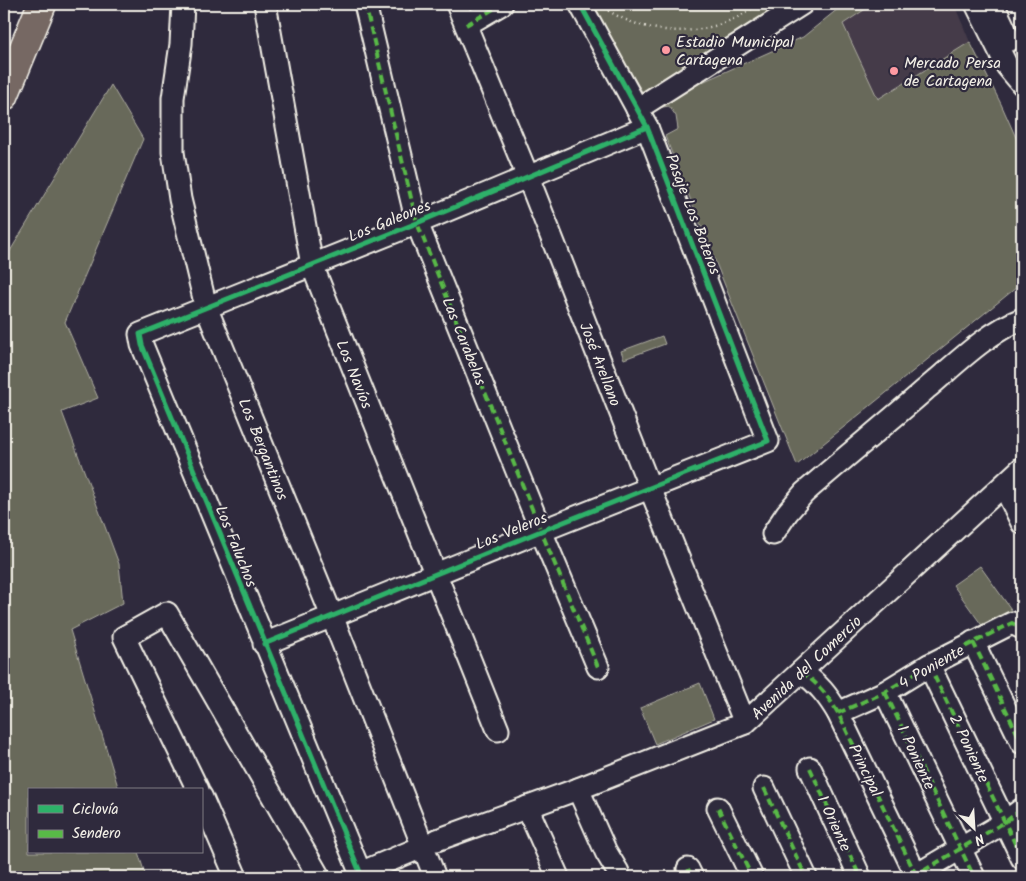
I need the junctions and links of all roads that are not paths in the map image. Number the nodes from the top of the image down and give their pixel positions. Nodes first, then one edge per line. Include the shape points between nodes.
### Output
1 (42, 4) edge
2 (183, 4) edge
3 (264, 4) edge
4 (365, 4) edge
5 (457, 4) edge
6 (502, 4) edge
7 (590, 4) edge
8 (802, 4) edge
9 (976, 4) edge
10 (993, 4) edge
11 (466, 25) junction
12 (1022, 73) edge
13 (1022, 84) edge
14 (4, 96) edge
15 (642, 118) junction
16 (528, 177) junction
17 (418, 223) junction
18 (312, 265) junction
19 (206, 307) junction
20 (1022, 319) edge
21 (140, 334) joint
22 (768, 441) joint
23 (1022, 468) edge
24 (1004, 486) junction
25 (650, 488) junction
26 (1022, 523) edge
27 (541, 531) junction
28 (773, 534) dead end
29 (434, 574) junction
30 (332, 616) junction
31 (1022, 628) edge
32 (973, 642) junction
33 (264, 644) junction
34 (929, 665) junction
35 (598, 667) dead end
36 (802, 672) junction
37 (885, 692) junction
38 (838, 713) junction
39 (745, 724) junction
40 (498, 730) dead end
41 (1022, 743) edge
42 (810, 768) dead end
43 (197, 788) edge
44 (764, 788) dead end
45 (578, 789) junction
46 (202, 798) edge
47 (527, 807) junction
48 (718, 808) dead end
49 (1022, 809) edge
50 (1005, 822) junction
51 (430, 844) junction
52 (960, 849) junction
53 (1022, 858) edge
54 (618, 872) dead end
55 (361, 875) edge
56 (236, 877) edge
57 (319, 877) edge
58 (435, 877) edge
59 (558, 877) edge
60 (752, 877) edge
61 (806, 877) edge
62 (860, 877) edge
63 (915, 877) edge
64 (974, 877) edge

1 - 14 main road
2 - 19 street, Los Bergantinos via 182,44 172,98 173,152 180,199
3 - 18 street, Los Navíos
4 - 17 street, Las Carabelas
5 - 11 street, José Arellano
6 - 11 street
7 - 15 street, Pasaje Los Boteros
8 - 15 street, Los Galeones
9 - 13 street via 1007,66
10 - 12 street via 1019,59
11 - 16 street, José Arellano
15 - 16 street, Los Galeones
15 - 22 street, Pasaje Los Boteros
16 - 17 street, Los Galeones
16 - 25 street, José Arellano
17 - 18 street, Los Galeones
17 - 27 street, Las Carabelas
18 - 19 street, Los Galeones
18 - 29 street, Los Navíos
19 - 21 street, Los Galeones
19 - 30 street, Los Bergantinos
20 - 28 street via 1011,323 966,355 804,493
21 - 33 street, Los Faluchos
22 - 25 street, Los Veleros
23 - 24 street, Avenida del Comercio
24 - 26 street
24 - 36 street, Avenida del Comercio
25 - 27 street, Los Veleros
25 - 39 street, José Arellano
27 - 29 street, Los Veleros
27 - 35 street, Las Carabelas
29 - 30 street, Los Veleros
29 - 40 street, Los Navíos
30 - 33 street, Los Veleros
30 - 51 street, Los Bergantinos
31 - 32 street, 4 Poniente via 1012,623
32 - 34 street, 4 Poniente
32 - 41 street
33 - 55 street, Los Faluchos
34 - 37 street, 4 Poniente
34 - 50 street, 2 Poniente
36 - 38 street, Principal via 826,693
36 - 39 street, Avenida del Comercio
37 - 38 street, 4 Poniente
37 - 52 street, 1 Poniente
38 - 63 street, Principal
39 - 45 street, Avenida del Comercio
42 - 62 street, 1 Oriente
43 - 57 street via 124,637 167,613
44 - 61 street
45 - 47 street, Avenida del Comercio
45 - 54 street
46 - 56 street
47 - 51 street, Avenida del Comercio
47 - 59 street
48 - 60 street
49 - 50 street
50 - 52 street
50 - 53 street, 2 Poniente
51 - 55 street, Avenida del Comercio
51 - 58 street, Los Bergantinos
52 - 63 street
52 - 64 street, 1 Poniente

